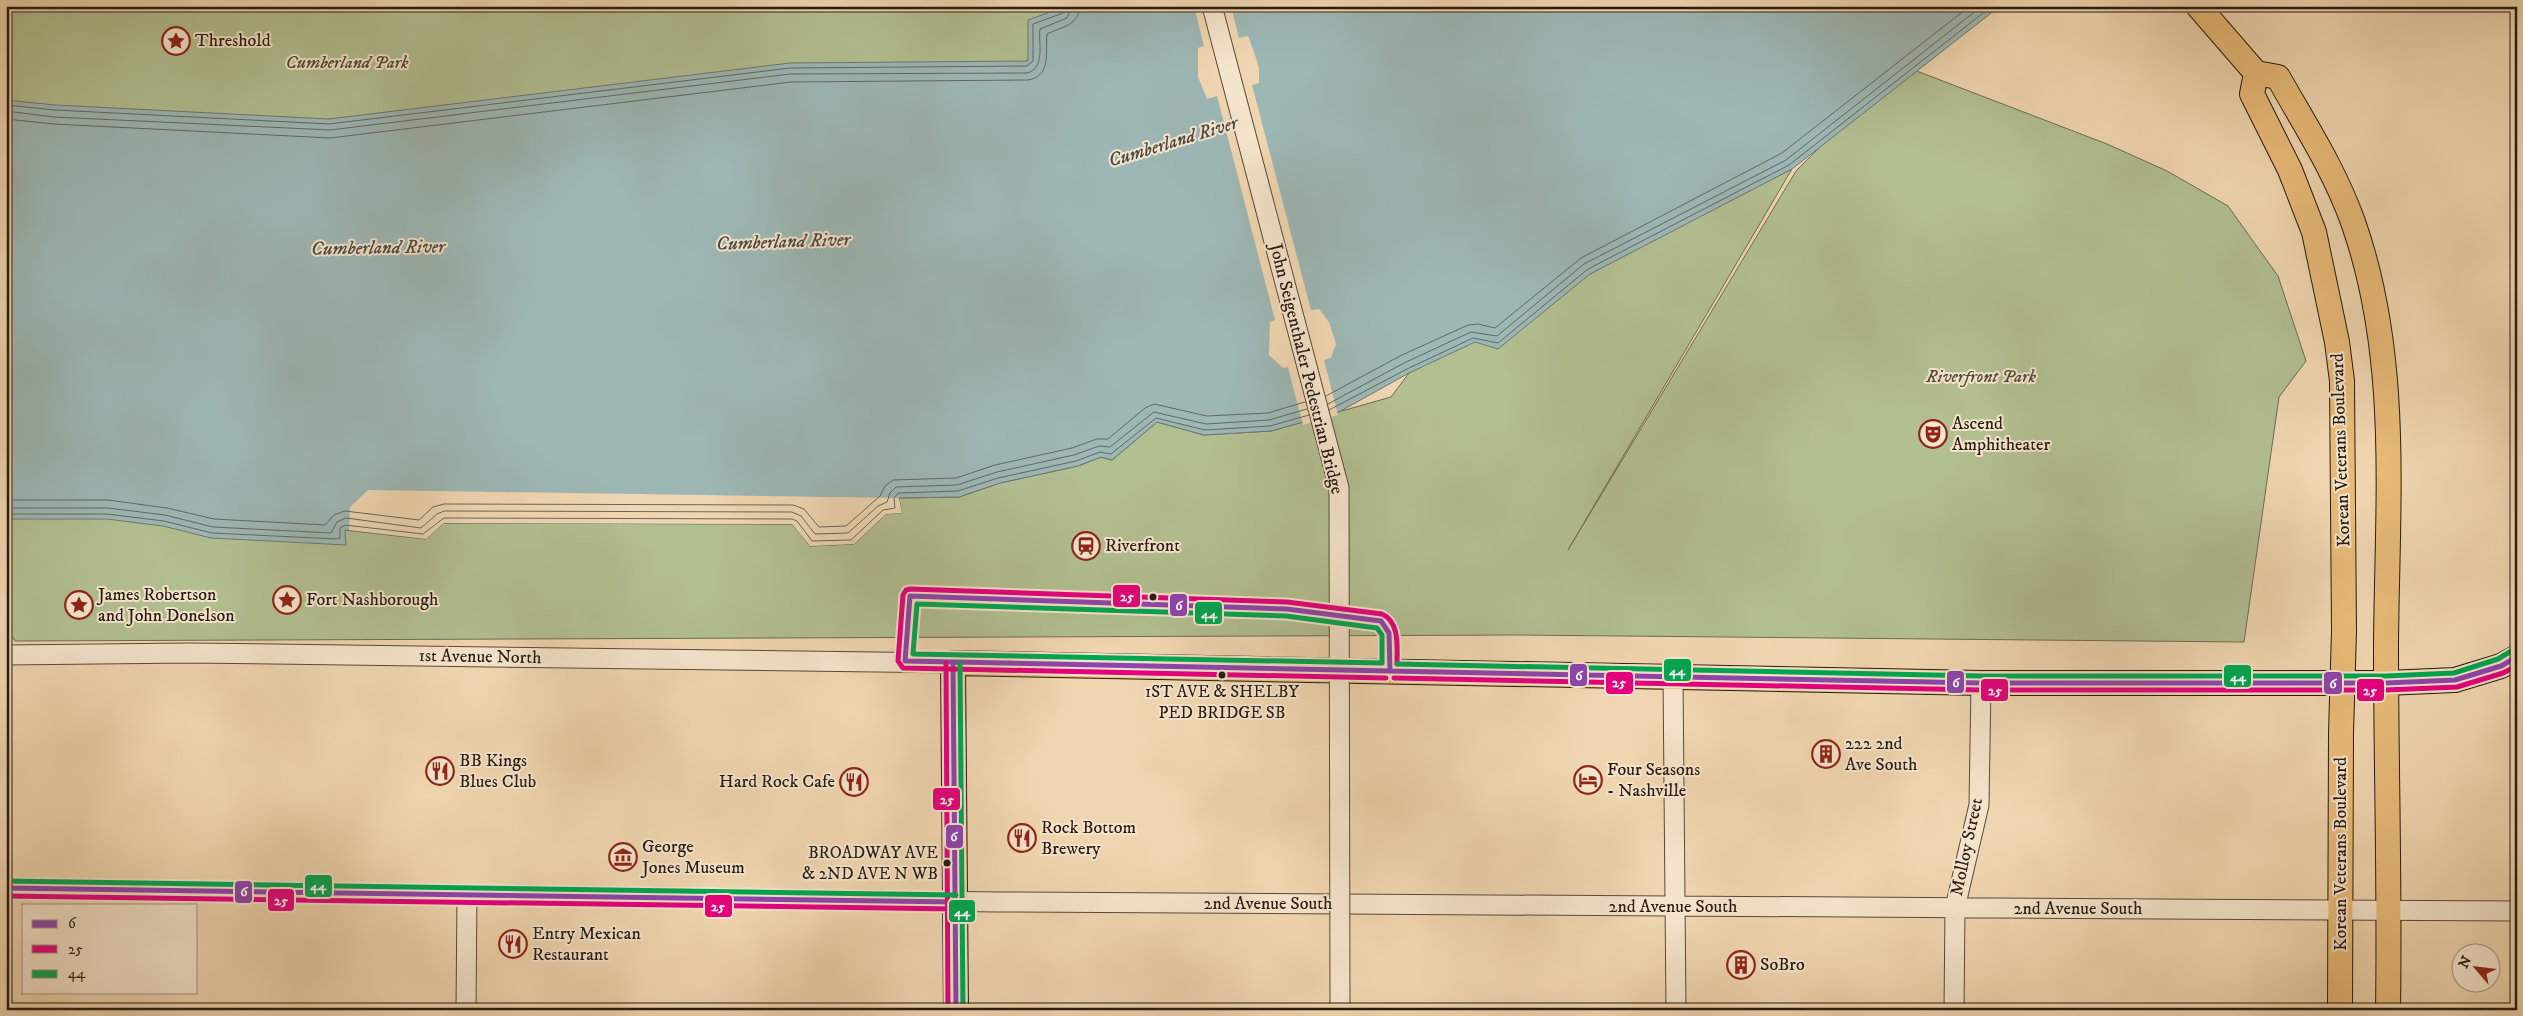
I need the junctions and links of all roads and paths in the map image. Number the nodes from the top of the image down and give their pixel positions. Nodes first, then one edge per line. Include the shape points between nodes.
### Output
1 (1212, 6) edge
2 (2198, 6) edge
3 (2256, 73) junction
4 (6, 654) edge
5 (2517, 657) edge
6 (953, 663) junction
7 (1673, 676) junction
8 (2343, 682) junction
9 (2386, 682) junction
10 (1981, 683) junction
11 (6, 888) edge
12 (466, 895) junction
13 (956, 902) junction
14 (1675, 907) junction
15 (1955, 908) junction
16 (2341, 910) junction
17 (2389, 910) junction
18 (2517, 911) edge
19 (466, 1010) edge
20 (956, 1010) edge
21 (1340, 1010) edge
22 (1676, 1010) edge
23 (1954, 1010) edge
24 (2340, 1010) edge
25 (2388, 1010) edge

1 - 21 street, John Seigenthaler Pedestrian Bridge, bridge via 1339,488
2 - 3 main road
3 - 8 main road, Korean Veterans Boulevard via 2252,94 2290,170 2314,232 2337,342 2342,381
3 - 9 main road via 2278,77 2332,172 2354,225 2380,330 2388,446
4 - 6 street, 1st Avenue North via 199,653
5 - 9 main road via 2501,666 2455,680
6 - 7 main road
6 - 13 main road
7 - 10 main road
7 - 14 street
8 - 9 main road
8 - 10 main road
8 - 16 main road, Korean Veterans Boulevard
9 - 17 main road
10 - 15 street, Molloy Street via 1979,805
11 - 12 street, 2nd Avenue South
12 - 13 street, 2nd Avenue South
12 - 19 street
13 - 14 street, 2nd Avenue South
13 - 20 main road
14 - 15 street, 2nd Avenue South
14 - 22 street
15 - 16 street, 2nd Avenue South
15 - 23 street, Molloy Street
16 - 17 street, 2nd Avenue South
16 - 24 main road, Korean Veterans Boulevard
17 - 18 street, 2nd Avenue South
17 - 25 main road

